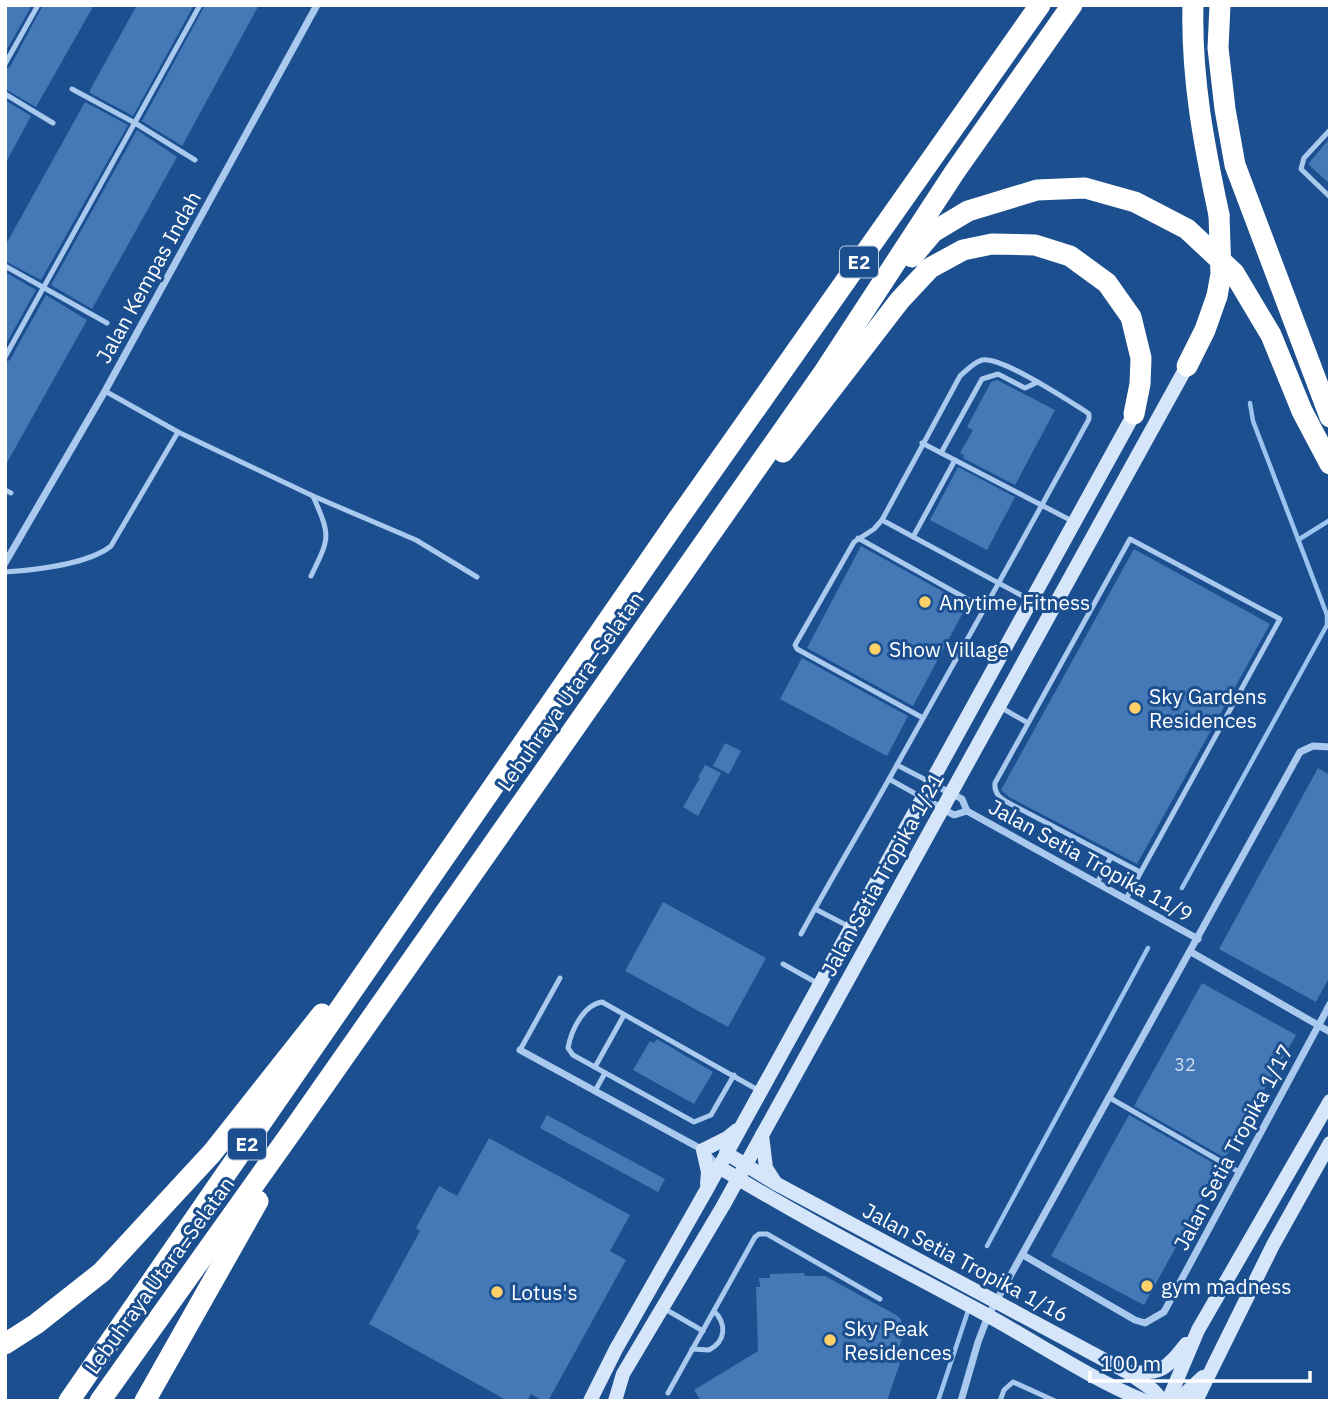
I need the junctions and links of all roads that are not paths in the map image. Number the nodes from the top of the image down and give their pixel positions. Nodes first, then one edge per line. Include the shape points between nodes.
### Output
1 (38, 5) edge
2 (200, 5) edge
3 (1040, 5) edge
4 (1072, 5) edge
5 (1193, 5) edge
6 (1220, 5) edge
7 (316, 6) edge
8 (5, 64) edge
9 (72, 89) dead end
10 (5, 94) edge
11 (53, 122) dead end
12 (135, 123) junction
13 (1330, 130) edge
14 (195, 160) dead end
15 (1330, 197) edge
16 (5, 266) edge
17 (44, 286) junction
18 (107, 323) dead end
19 (5, 357) edge
20 (1187, 366) joint
21 (824, 372) junction
22 (1038, 383) junction
23 (105, 391) junction
24 (1134, 414) joint
25 (1330, 416) edge
26 (178, 432) junction
27 (922, 443) junction
28 (941, 453) junction
29 (955, 460) junction
30 (1330, 464) edge
31 (313, 496) junction
32 (1042, 505) junction
33 (882, 520) junction
34 (1074, 522) junction
35 (709, 536) junction
36 (913, 537) junction
37 (858, 538) junction
38 (5, 563) edge
39 (5, 572) edge
40 (311, 576) dead end
41 (477, 577) dead end
42 (999, 584) junction
43 (1031, 601) junction
44 (985, 609) junction
45 (999, 707) junction
46 (923, 718) junction
47 (1028, 723) junction
48 (1330, 747) edge
49 (897, 765) junction
50 (889, 779) junction
51 (931, 783) junction
52 (951, 793) junction
53 (923, 797) junction
54 (942, 808) junction
55 (967, 811) junction
56 (1111, 857) junction
57 (1140, 872) junction
58 (1097, 883) junction
59 (1126, 899) junction
60 (412, 906) junction
61 (815, 909) junction
62 (851, 927) junction
63 (801, 934) dead end
64 (1198, 939) junction
65 (1191, 952) junction
66 (783, 964) dead end
67 (560, 978) dead end
68 (819, 985) junction
69 (1330, 1004) edge
70 (624, 1015) junction
71 (1318, 1026) junction
72 (1330, 1032) edge
73 (520, 1050) joint
74 (595, 1068) junction
75 (605, 1073) junction
76 (734, 1075) junction
77 (595, 1091) junction
78 (761, 1091) junction
79 (1110, 1098) junction
80 (1330, 1101) edge
81 (741, 1125) junction
82 (295, 1127) junction
83 (762, 1134) junction
84 (1330, 1143) edge
85 (703, 1150) junction
86 (726, 1153) junction
87 (745, 1165) junction
88 (719, 1167) junction
89 (1240, 1172) junction
90 (738, 1179) junction
91 (775, 1183) junction
92 (706, 1189) junction
93 (767, 1197) junction
94 (723, 1206) junction
95 (1023, 1255) junction
96 (880, 1298) dead end
97 (996, 1302) junction
98 (662, 1307) junction
99 (714, 1311) junction
100 (988, 1316) junction
101 (1198, 1330) junction
102 (703, 1331) junction
103 (5, 1344) edge
104 (692, 1349) junction
105 (1209, 1371) junction
106 (1127, 1372) junction
107 (1116, 1389) junction
108 (667, 1393) dead end
109 (69, 1401) edge
110 (100, 1401) edge
111 (145, 1401) edge
112 (590, 1401) edge
113 (615, 1401) edge
114 (961, 1401) edge
115 (1000, 1401) edge
116 (1055, 1401) edge
117 (1130, 1401) edge
118 (1145, 1401) edge
119 (1166, 1401) edge
120 (1177, 1401) edge
121 (1196, 1401) edge

1 - 8 lane
2 - 12 lane
3 - 60 highway, Lebuhraya Utara–Selatan / E2
4 - 21 highway, Lebuhraya Utara–Selatan / E2 via 954,173
5 - 20 highway, bridge via 1195,86 1219,215 1221,274 1205,330
6 - 25 highway via 1218,48 1235,165
7 - 23 street, Jalan Kempas Indah
9 - 12 lane
10 - 11 lane
12 - 14 lane
12 - 17 lane
13 - 15 lane via 1304,158 1301,169
16 - 17 lane
17 - 18 lane
17 - 19 lane
20 - 45 street, Jalan Setia Tropika 1/21
21 - 30 highway via 933,232 968,211 1037,190 1085,188 1135,202 1186,229 1234,273 1271,335
21 - 35 highway, Lebuhraya Utara–Selatan / E2
22 - 27 lane via 991,360 979,361 960,376
22 - 28 lane via 1025,387 998,374 982,379
22 - 32 lane via 1089,414
23 - 26 lane
23 - 38 street, Jalan Kempas Indah
24 - 34 street, Jalan Setia Tropika 1/21
24 - 35 highway via 1140,358 1131,317 1107,283 1070,256 1035,245 992,244 963,250 930,268 900,300 790,445
26 - 31 lane
26 - 39 lane via 111,546 81,560
27 - 28 lane
27 - 33 lane
28 - 29 lane
29 - 32 lane
29 - 36 lane
31 - 40 lane via 327,543
31 - 41 lane via 416,540
32 - 34 lane
32 - 42 lane
33 - 36 lane
33 - 37 lane
34 - 43 street, Jalan Setia Tropika 1/21
35 - 82 highway, Lebuhraya Utara–Selatan / E2
36 - 42 lane
37 - 44 lane
37 - 46 lane via 795,645
42 - 43 lane
42 - 44 lane
43 - 51 street, Jalan Setia Tropika 1/21
44 - 46 lane
45 - 47 lane
45 - 52 street, Jalan Setia Tropika 1/21
46 - 49 lane
47 - 56 lane via 995,783 996,793
47 - 57 lane via 1130,539 1280,619
48 - 64 street via 1313,746 1300,752
49 - 50 lane
49 - 51 lane
50 - 53 lane
50 - 61 lane
51 - 52 street
51 - 53 street, Jalan Setia Tropika 1/21
52 - 54 street, Jalan Setia Tropika 1/21
52 - 55 street via 962,799
53 - 54 street
53 - 62 street, Jalan Setia Tropika 1/21
54 - 55 street via 954,815
54 - 83 street, Jalan Setia Tropika 1/21
55 - 58 street, Jalan Setia Tropika 11/9
56 - 57 lane
56 - 58 lane
57 - 59 lane
58 - 59 street, Jalan Setia Tropika 11/9
59 - 64 street, Jalan Setia Tropika 11/9
60 - 103 highway via 212,1153 102,1272
60 - 109 highway, Lebuhraya Utara–Selatan / E2
61 - 62 lane
61 - 63 lane
62 - 68 street, Jalan Setia Tropika 1/21
64 - 65 street
65 - 71 street
65 - 79 street
66 - 68 lane
67 - 73 lane
68 - 78 street, Jalan Setia Tropika 1/21
69 - 71 street, Jalan Setia Tropika 1/17
70 - 74 lane
70 - 74 lane via 602,1002 592,1003 569,1040 573,1055
70 - 76 lane
71 - 72 street
71 - 89 street, Jalan Setia Tropika 1/17
73 - 77 street
74 - 75 lane
75 - 76 lane via 694,1122 711,1115
75 - 77 lane
76 - 78 lane
77 - 85 street
78 - 81 street, Jalan Setia Tropika 1/21
79 - 89 lane
79 - 95 street
80 - 101 street
81 - 85 street
81 - 86 street, Jalan Setia Tropika 1/21
82 - 110 highway, Lebuhraya Utara–Selatan / E2
82 - 111 highway
83 - 87 street, Jalan Setia Tropika 1/21
83 - 91 street via 766,1168
84 - 105 street
85 - 86 street
85 - 88 street
85 - 92 street
86 - 87 street, Jalan Setia Tropika 1/16
86 - 88 street, Jalan Setia Tropika 1/21
87 - 90 street, Jalan Setia Tropika 1/21
87 - 91 street, Jalan Setia Tropika 1/16
88 - 90 street, Jalan Setia Tropika 1/16
88 - 92 street, Jalan Setia Tropika 1/21
89 - 95 street, Jalan Setia Tropika 1/17 via 1164,1312 1146,1323
90 - 93 street, Jalan Setia Tropika 1/16
90 - 94 street, Jalan Setia Tropika 1/21
91 - 97 street, Jalan Setia Tropika 1/16
92 - 112 street, Jalan Setia Tropika 1/21
93 - 94 street via 747,1194
93 - 100 street, Jalan Setia Tropika 1/16
94 - 98 street, Jalan Setia Tropika 1/21
95 - 97 street
96 - 99 lane via 767,1234 759,1234
97 - 100 street
97 - 106 street, Jalan Setia Tropika 1/16
98 - 102 lane
98 - 113 street, Jalan Setia Tropika 1/21 via 622,1374
99 - 102 lane
99 - 104 lane via 724,1328 720,1341 709,1350
100 - 107 street, Jalan Setia Tropika 1/16
100 - 114 street
101 - 106 street via 1161,1371
101 - 119 street
102 - 104 lane
104 - 108 lane
105 - 120 street
105 - 121 street
106 - 119 street, Jalan Setia Tropika 1/16
107 - 117 street
107 - 118 street, Jalan Setia Tropika 1/16
115 - 116 lane via 1013,1382

